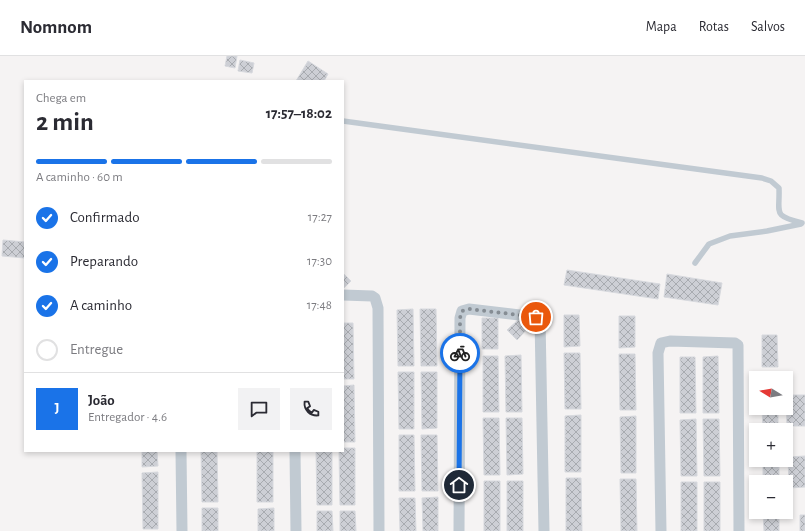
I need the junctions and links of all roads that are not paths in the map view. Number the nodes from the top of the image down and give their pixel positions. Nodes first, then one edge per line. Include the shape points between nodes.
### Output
1 (344, 121) edge
2 (804, 223) edge
3 (695, 263) dead end
4 (344, 295) edge
5 (181, 452) edge
6 (295, 452) edge
7 (182, 531) edge
8 (296, 531) edge
9 (379, 531) edge
10 (459, 531) edge
11 (544, 531) edge
12 (661, 531) edge
13 (739, 531) edge

1 - 2 lane via 762,178 779,188 777,205 780,214 787,219
2 - 3 lane via 723,238 709,244
4 - 9 street via 372,296 378,308
5 - 7 street
6 - 8 street
10 - 11 street via 460,318 462,311 469,309 540,319
12 - 13 street via 658,353 661,343 670,341 738,345

